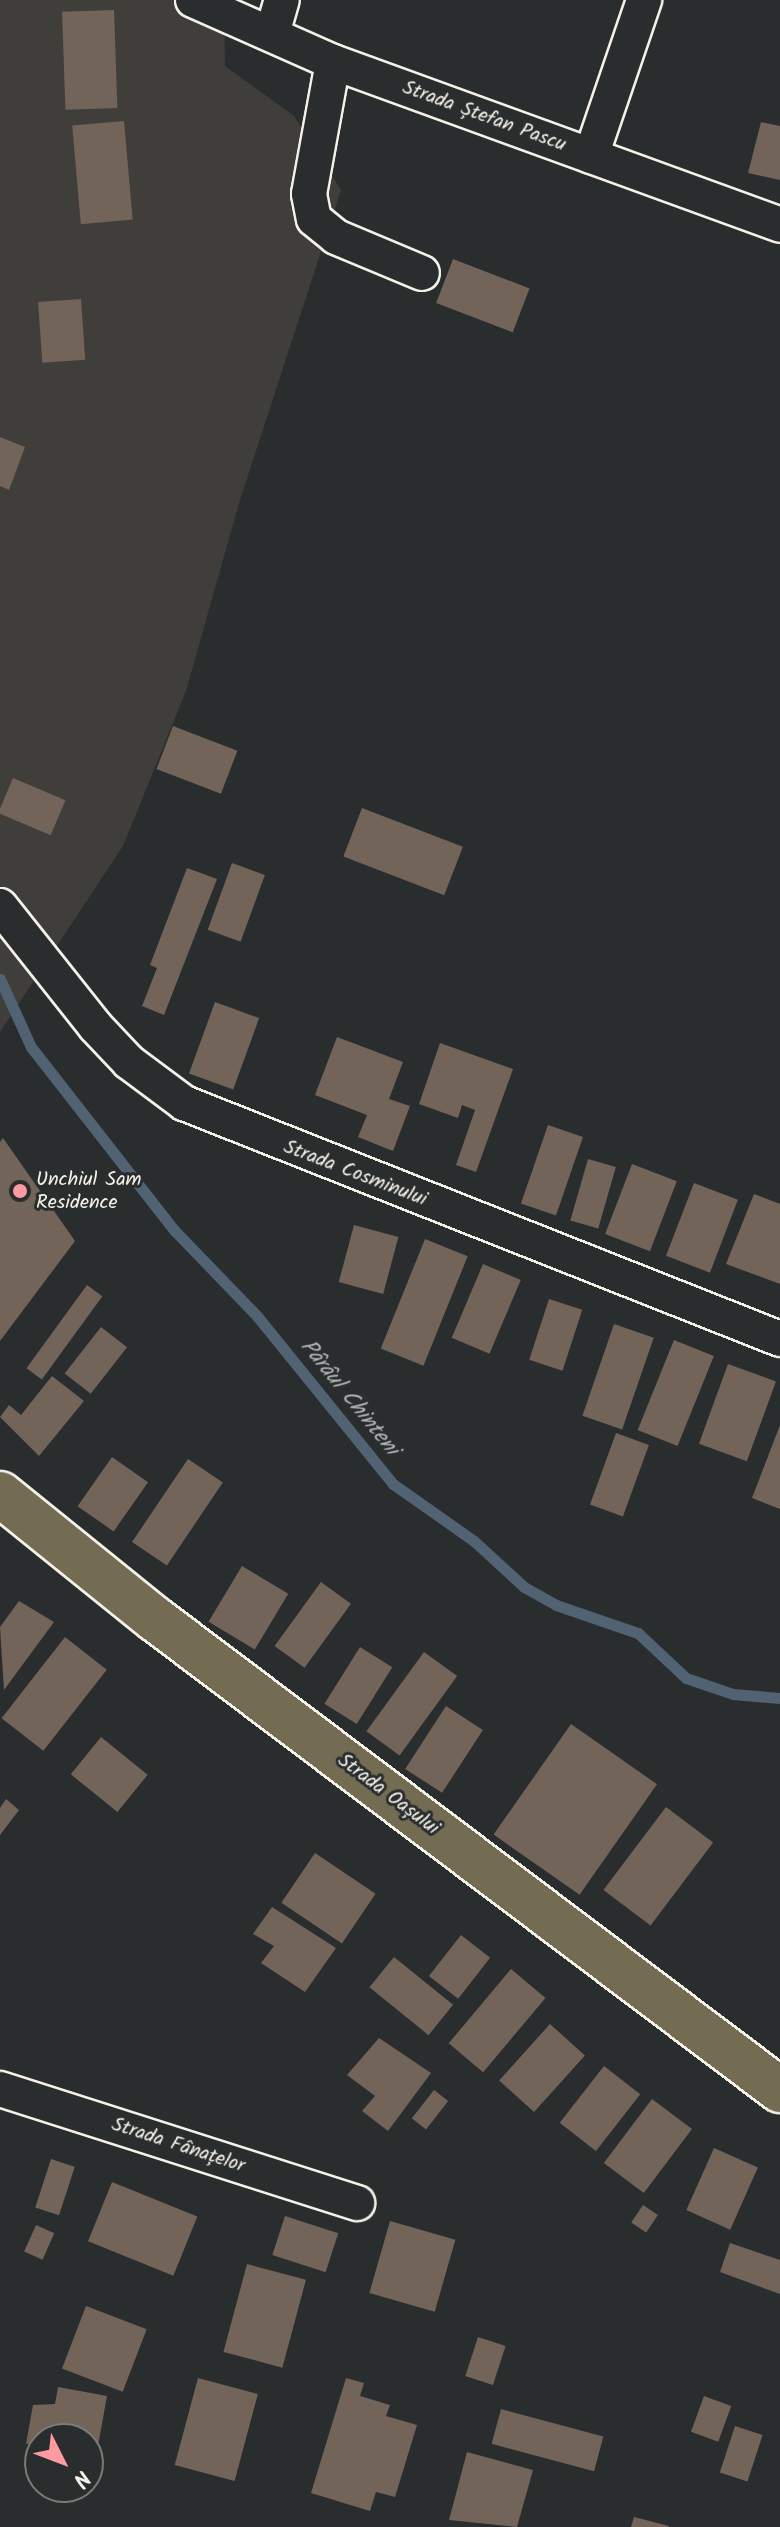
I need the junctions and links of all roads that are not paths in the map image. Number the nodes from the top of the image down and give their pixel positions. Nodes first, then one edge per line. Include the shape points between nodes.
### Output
1 (193, 0) edge
2 (282, 0) edge
3 (644, 0) edge
4 (272, 34) junction
5 (333, 62) junction
6 (591, 156) junction
7 (780, 225) edge
8 (422, 273) dead end
9 (0, 906) edge
10 (780, 1339) edge
11 (0, 1494) edge
12 (0, 2089) edge
13 (780, 2090) edge
14 (357, 2203) dead end

1 - 4 street, Strada Ștefan Pascu
2 - 4 street
3 - 6 street
4 - 5 street, Strada Ștefan Pascu
5 - 6 street, Strada Ștefan Pascu
5 - 8 street via 309,194 314,219 336,237
6 - 7 street, Strada Ștefan Pascu
9 - 10 street, Strada Cosminului via 95,1026 138,1070 184,1103
11 - 13 main road, Strada Oașului via 155,1619
12 - 14 street, Strada Fânațelor

